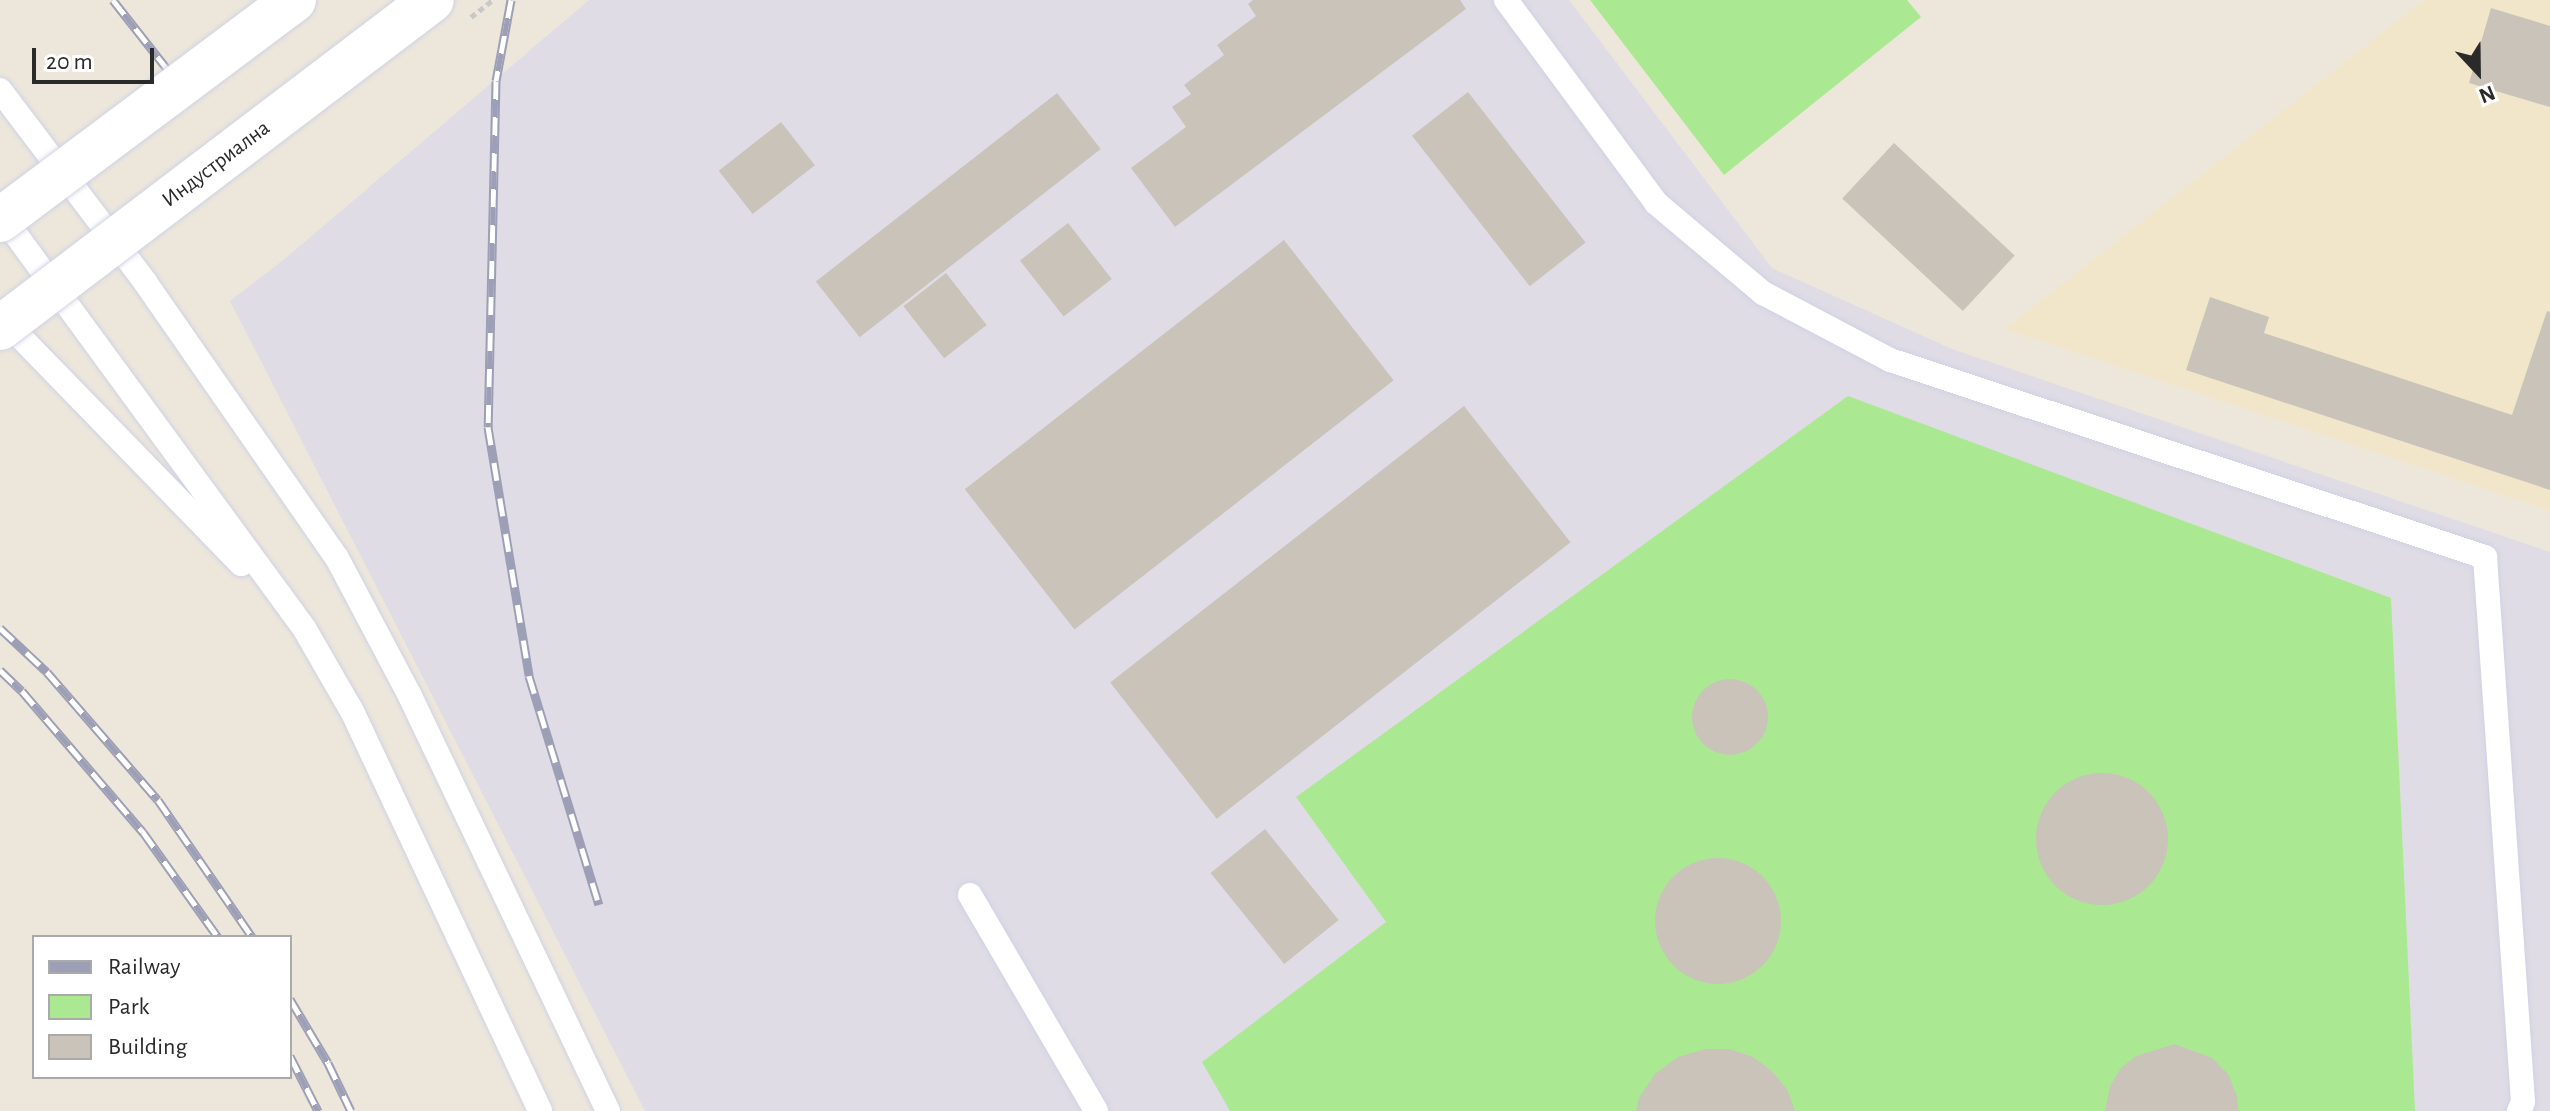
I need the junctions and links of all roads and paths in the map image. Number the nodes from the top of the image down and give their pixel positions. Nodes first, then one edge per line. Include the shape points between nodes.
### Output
1 (294, 0) edge
2 (432, 0) edge
3 (1506, 0) edge
4 (0, 90) edge
5 (0, 213) edge
6 (0, 220) edge
7 (0, 316) edge
8 (0, 328) edge
9 (304, 628) junction
10 (970, 895) dead end
11 (540, 1111) edge
12 (608, 1111) edge
13 (1096, 1111) edge
14 (2519, 1111) edge

1 - 6 main road, bridge
2 - 8 main road, Индустриална, bridge
3 - 14 lane via 1656,203 1763,293 1890,360 2485,557 2523,1102
4 - 12 lane via 145,282 337,558 410,696
5 - 9 lane
7 - 9 lane
9 - 11 lane via 352,711
10 - 13 lane

